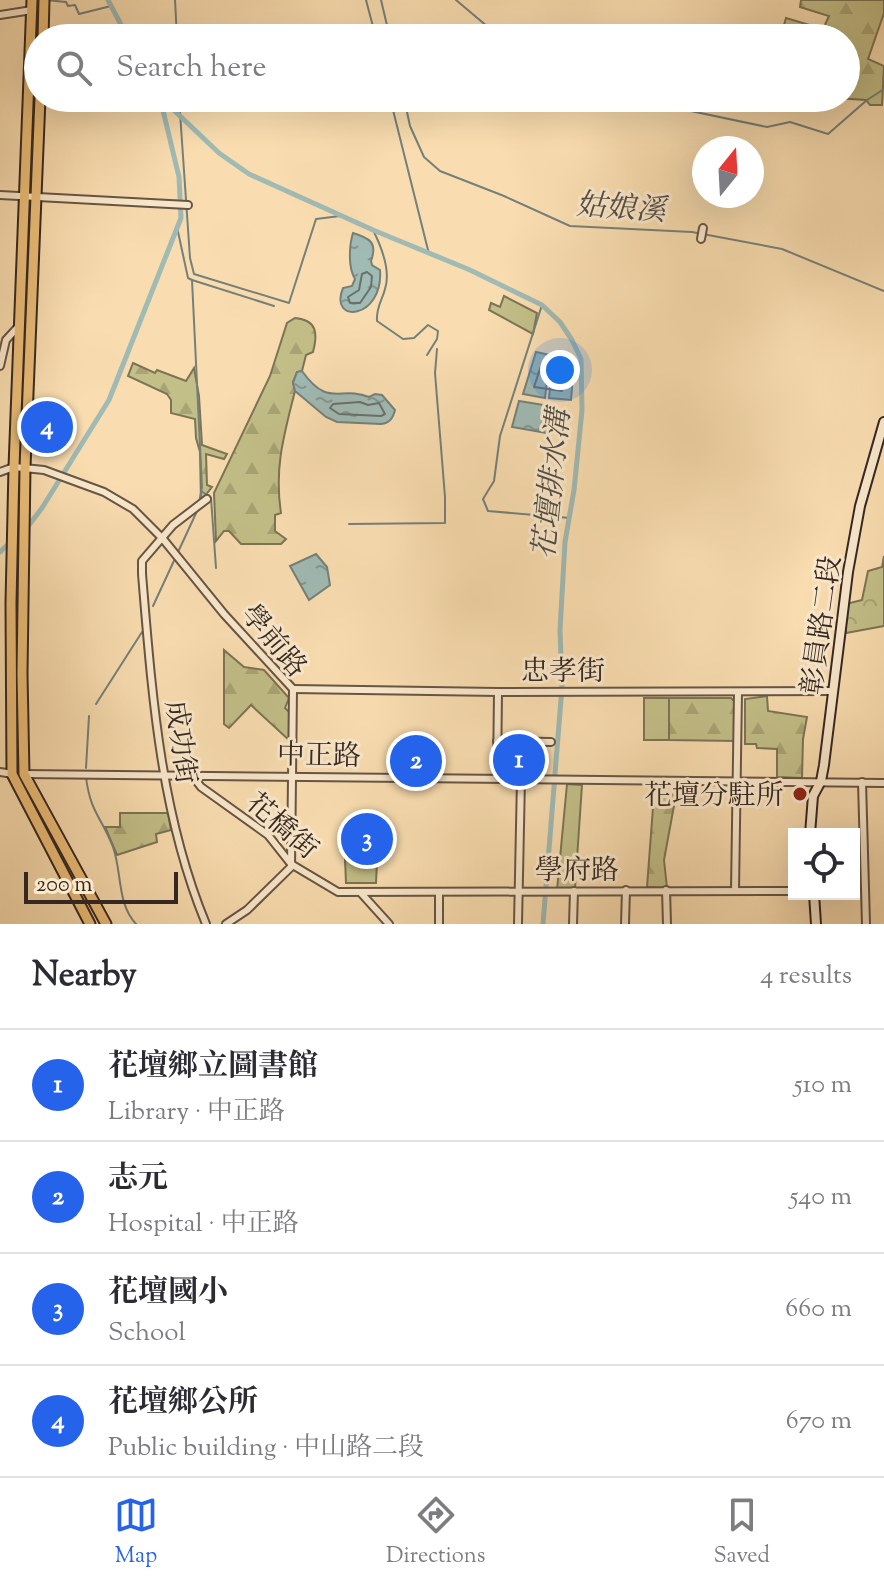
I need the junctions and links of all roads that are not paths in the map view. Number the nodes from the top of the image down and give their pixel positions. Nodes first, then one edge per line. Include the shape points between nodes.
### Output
1 (44, 3) edge
2 (32, 5) edge
3 (0, 15) edge
4 (43, 24) edge
5 (32, 112) edge
6 (39, 112) edge
7 (0, 195) edge
8 (31, 196) junction
9 (188, 205) dead end
10 (703, 228) dead end
11 (701, 239) dead end
12 (19, 326) junction
13 (0, 366) edge
14 (884, 422) edge
15 (19, 467) junction
16 (0, 472) edge
17 (207, 499) dead end
18 (163, 539) junction
19 (293, 689) junction
20 (833, 691) junction
21 (498, 692) junction
22 (738, 692) junction
23 (497, 741) junction
24 (551, 742) dead end
25 (0, 772) edge
26 (162, 773) junction
27 (12, 774) junction
28 (24, 774) junction
29 (191, 774) junction
30 (294, 776) junction
31 (497, 777) junction
32 (521, 778) junction
33 (736, 781) junction
34 (821, 781) junction
35 (862, 782) junction
36 (884, 783) edge
37 (810, 828) edge
38 (291, 864) junction
39 (860, 876) edge
40 (864, 876) junction
41 (626, 890) junction
42 (666, 890) junction
43 (519, 891) junction
44 (574, 891) junction
45 (735, 891) junction
46 (788, 891) edge
47 (361, 893) junction
48 (439, 893) junction
49 (814, 900) edge
50 (90, 924) edge
51 (106, 924) edge
52 (206, 924) edge
53 (226, 924) edge
54 (389, 924) edge
55 (439, 924) edge
56 (518, 924) edge
57 (573, 924) edge
58 (625, 924) edge
59 (667, 924) edge
60 (816, 924) edge
61 (866, 924) edge

1 - 4 main road
2 - 3 street
5 - 8 main road
6 - 8 main road
7 - 8 street
8 - 9 street
8 - 12 main road
8 - 15 main road
10 - 11 street
12 - 13 street via 6,340
12 - 15 main road
14 - 20 main road, 彰員路二段 via 854,535
15 - 16 street
15 - 18 street, 學前路 via 68,477 104,492
15 - 27 main road via 12,533
15 - 28 main road via 24,518
17 - 18 street
18 - 19 street, 學前路
18 - 26 street, 成功街 via 142,561
19 - 21 street, 忠孝街
19 - 30 street, 學前路
20 - 22 street, 忠孝街
20 - 34 main road, 彰員路二段
21 - 22 street, 忠孝街
21 - 23 street
22 - 33 street
23 - 24 street
23 - 31 street
25 - 27 street, 中正路
26 - 28 street, 中正路
26 - 29 street, 中正路
26 - 52 street, 成功街 via 190,886
27 - 28 street, 中正路
27 - 50 main road
28 - 51 main road
29 - 30 street, 中正路
29 - 38 street, 花橋街 via 271,838
30 - 31 street, 中正路
30 - 38 street, 學前路
31 - 32 street, 中正路
32 - 33 street, 中正路
32 - 43 street
33 - 34 street
33 - 45 street
34 - 35 street
34 - 37 main road, 彰員路二段 via 813,796
35 - 36 street
35 - 40 street
38 - 47 street, 花橋街 via 338,892
38 - 53 street via 279,881
39 - 40 street
40 - 61 street
41 - 42 street, 學府路
41 - 44 street, 學府路
41 - 58 street
42 - 45 street, 學府路
42 - 59 street
43 - 44 street, 學府路
43 - 48 street, 學府路
43 - 56 street
44 - 57 street
45 - 46 street, 學府路
47 - 48 street, 學府路
47 - 54 street
48 - 55 street
49 - 60 main road

